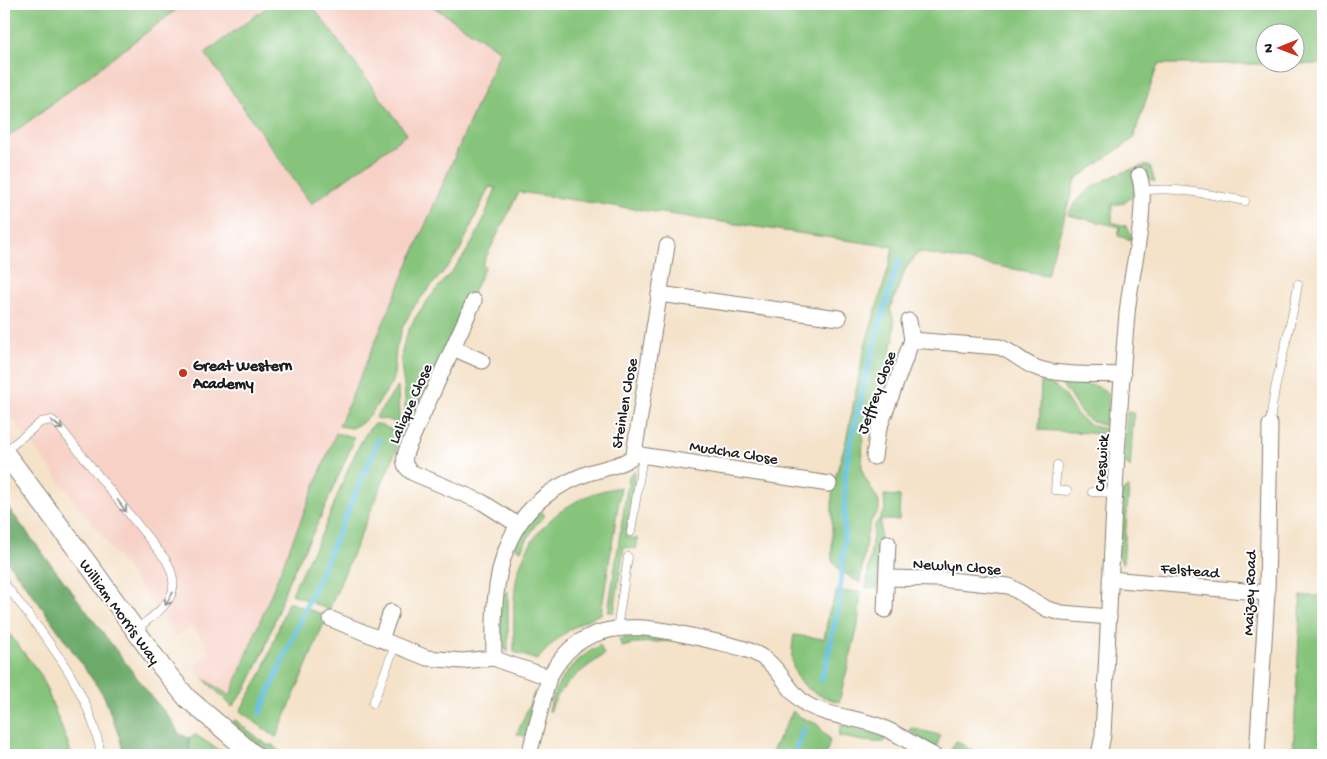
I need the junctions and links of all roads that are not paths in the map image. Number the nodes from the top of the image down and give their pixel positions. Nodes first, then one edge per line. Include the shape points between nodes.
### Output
1 (1139, 175) dead end
2 (1143, 191) junction
3 (1245, 200) dead end
4 (666, 246) dead end
5 (1298, 284) dead end
6 (659, 294) junction
7 (474, 301) dead end
8 (840, 318) dead end
9 (909, 321) dead end
10 (912, 340) junction
11 (453, 348) junction
12 (482, 361) dead end
13 (1123, 375) junction
14 (1275, 430) joint
15 (4, 452) edge
16 (639, 455) junction
17 (874, 456) dead end
18 (1057, 465) dead end
19 (829, 484) dead end
20 (1067, 491) dead end
21 (1092, 492) dead end
22 (1115, 494) junction
23 (518, 525) junction
24 (631, 532) dead end
25 (888, 543) dead end
26 (628, 557) dead end
27 (887, 578) junction
28 (1110, 579) junction
29 (4, 583) edge
30 (1267, 593) junction
31 (885, 610) dead end
32 (391, 612) dead end
33 (1108, 617) junction
34 (331, 619) dead end
35 (617, 629) junction
36 (136, 630) junction
37 (380, 640) junction
38 (396, 646) junction
39 (494, 658) junction
40 (549, 677) junction
41 (373, 702) dead end
42 (101, 755) edge
43 (254, 755) edge
44 (529, 755) edge
45 (933, 755) edge
46 (1098, 755) edge
47 (1257, 755) edge

1 - 2 street, Creswick
2 - 3 lane via 1178,190
2 - 13 street, Creswick
4 - 6 street, Steinlen Close
5 - 14 lane, Maizey Road via 1272,399
6 - 8 street
6 - 16 street, Steinlen Close
7 - 11 street, Lalique Close
9 - 10 street, Jeffrey Close
10 - 13 street, Jeffrey Close via 999,347 1024,363 1055,372
10 - 17 street, Jeffrey Close via 876,434
11 - 12 street
11 - 23 street, Lalique Close via 404,456 405,467 482,502
13 - 22 street, Creswick
14 - 30 street, Maizey Road
15 - 36 street, William Morris Way
15 -> 36 lane via 41,422 52,420 166,560 174,578 172,596
16 - 19 street, Mudcha Close
16 - 23 street, Steinlen Close via 558,486 530,509
16 - 24 lane
18 - 20 lane via 1055,490
21 - 22 lane
22 - 28 street, Creswick
23 - 39 street, Steinlen Close via 502,560 497,583
25 - 27 street
26 - 35 lane
27 - 31 street
27 - 33 street, Newlyn Close via 1009,586 1062,613
28 - 30 street, Felstead
28 - 33 street, Creswick
29 - 42 lane via 69,672 86,708
30 - 47 street, Maizey Road
32 - 37 street
33 - 46 street, Creswick via 1103,735
34 - 37 street
35 - 40 street via 575,644
35 - 45 street via 652,628 748,651 765,659 806,703 822,711 886,728
36 - 43 street, William Morris Way via 187,698
37 - 38 street
38 - 39 street via 438,660
38 - 41 lane
39 - 40 street
40 - 44 street

